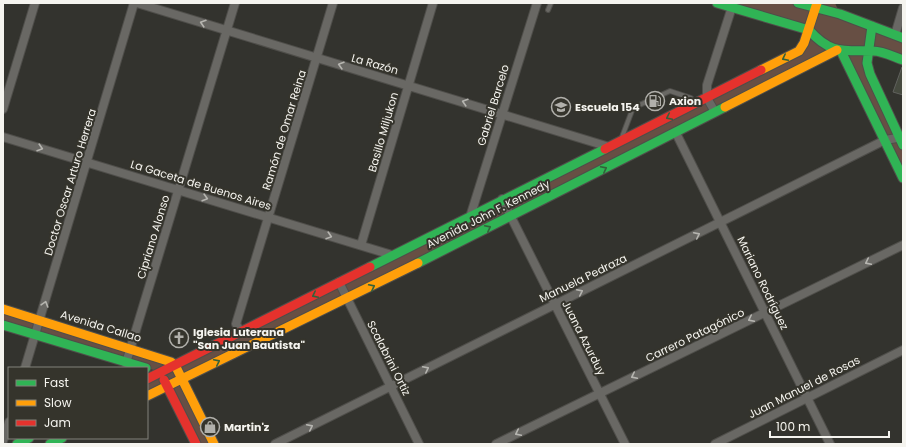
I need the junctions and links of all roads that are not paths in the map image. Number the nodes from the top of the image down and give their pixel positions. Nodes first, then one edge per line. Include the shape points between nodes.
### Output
1 (35, 3) edge
2 (136, 3) edge
3 (235, 3) edge
4 (333, 3) edge
5 (433, 3) edge
6 (537, 3) edge
7 (551, 3) edge
8 (717, 3) edge
9 (798, 3) edge
10 (835, 3) edge
11 (816, 6) edge
12 (732, 7) junction
13 (903, 8) edge
14 (548, 10) dead end
15 (840, 14) junction
16 (872, 26) junction
17 (809, 30) junction
18 (227, 31) junction
19 (899, 36) edge
20 (839, 50) junction
21 (868, 50) junction
22 (317, 58) junction
23 (903, 60) edge
24 (408, 85) junction
25 (707, 98) junction
26 (696, 104) junction
27 (3, 109) edge
28 (715, 112) junction
29 (502, 113) junction
30 (676, 133) junction
31 (3, 137) edge
32 (621, 140) junction
33 (885, 140) junction
34 (902, 141) edge
35 (606, 146) junction
36 (87, 162) junction
37 (903, 178) edge
38 (178, 190) junction
39 (502, 199) junction
40 (471, 214) junction
41 (511, 216) junction
42 (269, 217) junction
43 (721, 223) junction
44 (361, 245) junction
45 (903, 245) edge
46 (392, 255) junction
47 (339, 282) junction
48 (347, 300) junction
49 (555, 304) junction
50 (3, 309) edge
51 (765, 313) junction
52 (40, 320) junction
53 (3, 325) edge
54 (241, 332) junction
55 (36, 335) junction
56 (130, 348) junction
57 (903, 350) edge
58 (126, 362) junction
59 (175, 365) junction
60 (25, 367) edge
61 (143, 367) edge
62 (148, 369) edge
63 (160, 372) junction
64 (148, 378) edge
65 (182, 379) junction
66 (167, 386) junction
67 (391, 387) junction
68 (599, 393) junction
69 (148, 396) edge
70 (807, 398) junction
71 (8, 425) edge
72 (27, 439) edge
73 (60, 439) edge
74 (3, 441) edge
75 (16, 444) edge
76 (50, 444) edge
77 (196, 444) edge
78 (214, 444) edge
79 (275, 444) edge
80 (419, 444) edge
81 (496, 444) edge
82 (625, 444) edge
83 (715, 444) edge
84 (830, 444) edge

1 - 27 street
18 -> 2 street, La Razón
2 - 36 street, Doctor Oscar Arturo Herrera
3 - 18 street, Cipriano Alonso
4 - 22 street, Ramón de Omar Reina
5 - 24 street, Basillo Miljukon
6 - 29 street, Gabriel Barcelo
7 - 14 lane
8 - 12 main road
9 - 11 main road
10 - 15 main road
11 - 15 main road
11 - 17 main road, Avenida John F. Kennedy
12 - 17 main road
12 - 25 street via 707,85
13 - 19 street
15 - 16 main road
16 - 19 main road
16 - 21 main road
17 - 20 main road via 818,40
17 -> 25 main road, Avenida John F. Kennedy via 799,51
18 - 22 street, La Razón
18 - 38 street, Cipriano Alonso
20 - 21 main road
20 - 28 main road, Avenida John F. Kennedy
20 - 33 main road
21 - 23 main road
21 - 34 main road via 867,63 870,74
24 -> 22 street, La Razón
22 - 42 street, Ramón de Omar Reina
29 -> 24 street, La Razón
24 - 44 street, Basillo Miljukon
25 - 26 main road, Avenida John F. Kennedy
25 - 28 street
26 -> 32 main road, Avenida John F. Kennedy
26 - 32 lane via 691,98 670,91 633,108
28 - 30 main road, Avenida John F. Kennedy
29 - 35 street, La Razón
29 - 40 street, Gabriel Barcelo
41 -> 30 main road, Avenida John F. Kennedy
30 - 43 street, Mariano Rodríguez
31 -> 36 street, La Gaceta de Buenos Aires
32 - 35 main road, Avenida John F. Kennedy
33 - 34 street, Manuela Pedraza
33 - 37 main road
33 - 43 street, Manuela Pedraza
35 - 39 main road, Avenida John F. Kennedy
36 - 38 street, La Gaceta de Buenos Aires
52 -> 36 street, Doctor Oscar Arturo Herrera
38 -> 42 street, La Gaceta de Buenos Aires
38 - 56 street, Cipriano Alonso
39 - 40 main road, Avenida John F. Kennedy
39 - 41 street, Juana Azurduy
40 - 46 main road, Avenida John F. Kennedy
48 -> 41 main road, Avenida John F. Kennedy
41 - 49 street, Juana Azurduy
42 -> 44 street, La Gaceta de Buenos Aires
42 - 54 street, Ramón de Omar Reina via 236,324
49 -> 43 street, Manuela Pedraza
43 - 51 street, Mariano Rodríguez
44 - 46 street, La Gaceta de Buenos Aires
45 -> 51 street, Carrero Patagónico
46 - 47 main road, Avenida John F. Kennedy
47 - 48 street, Scalabrini Ortiz
47 -> 54 main road, Avenida John F. Kennedy
65 -> 48 main road, Avenida John F. Kennedy
48 - 67 street, Scalabrini Ortiz
67 -> 49 street, Manuela Pedraza
49 - 68 street, Juana Azurduy
50 - 52 main road, Avenida Callao
51 -> 68 street, Carrero Patagónico
51 - 70 street, Mariano Rodríguez
52 - 55 street, Doctor Oscar Arturo Herrera
52 - 56 main road, Avenida Callao
53 - 55 main road
54 - 59 main road, Avenida John F. Kennedy
55 - 58 main road
55 - 60 street, Doctor Oscar Arturo Herrera
56 - 58 street, Cipriano Alonso
56 - 59 main road, Avenida Callao
57 - 70 street, Juan Manuel de Rosas
58 - 61 main road
59 - 63 main road, Avenida John F. Kennedy
59 - 65 main road
62 - 63 main road
63 - 64 main road, Avenida John F. Kennedy
63 - 66 main road
65 - 66 main road, Avenida John F. Kennedy
65 - 78 main road
66 - 69 main road, Avenida John F. Kennedy
66 - 77 main road
79 -> 67 street, Manuela Pedraza
67 - 80 street, Scalabrini Ortiz
68 -> 81 street, Carrero Patagónico
68 - 82 street, Juana Azurduy
70 - 83 street, Juan Manuel de Rosas
70 - 84 street, Mariano Rodríguez
71 - 74 street
72 - 75 main road
73 - 76 main road

